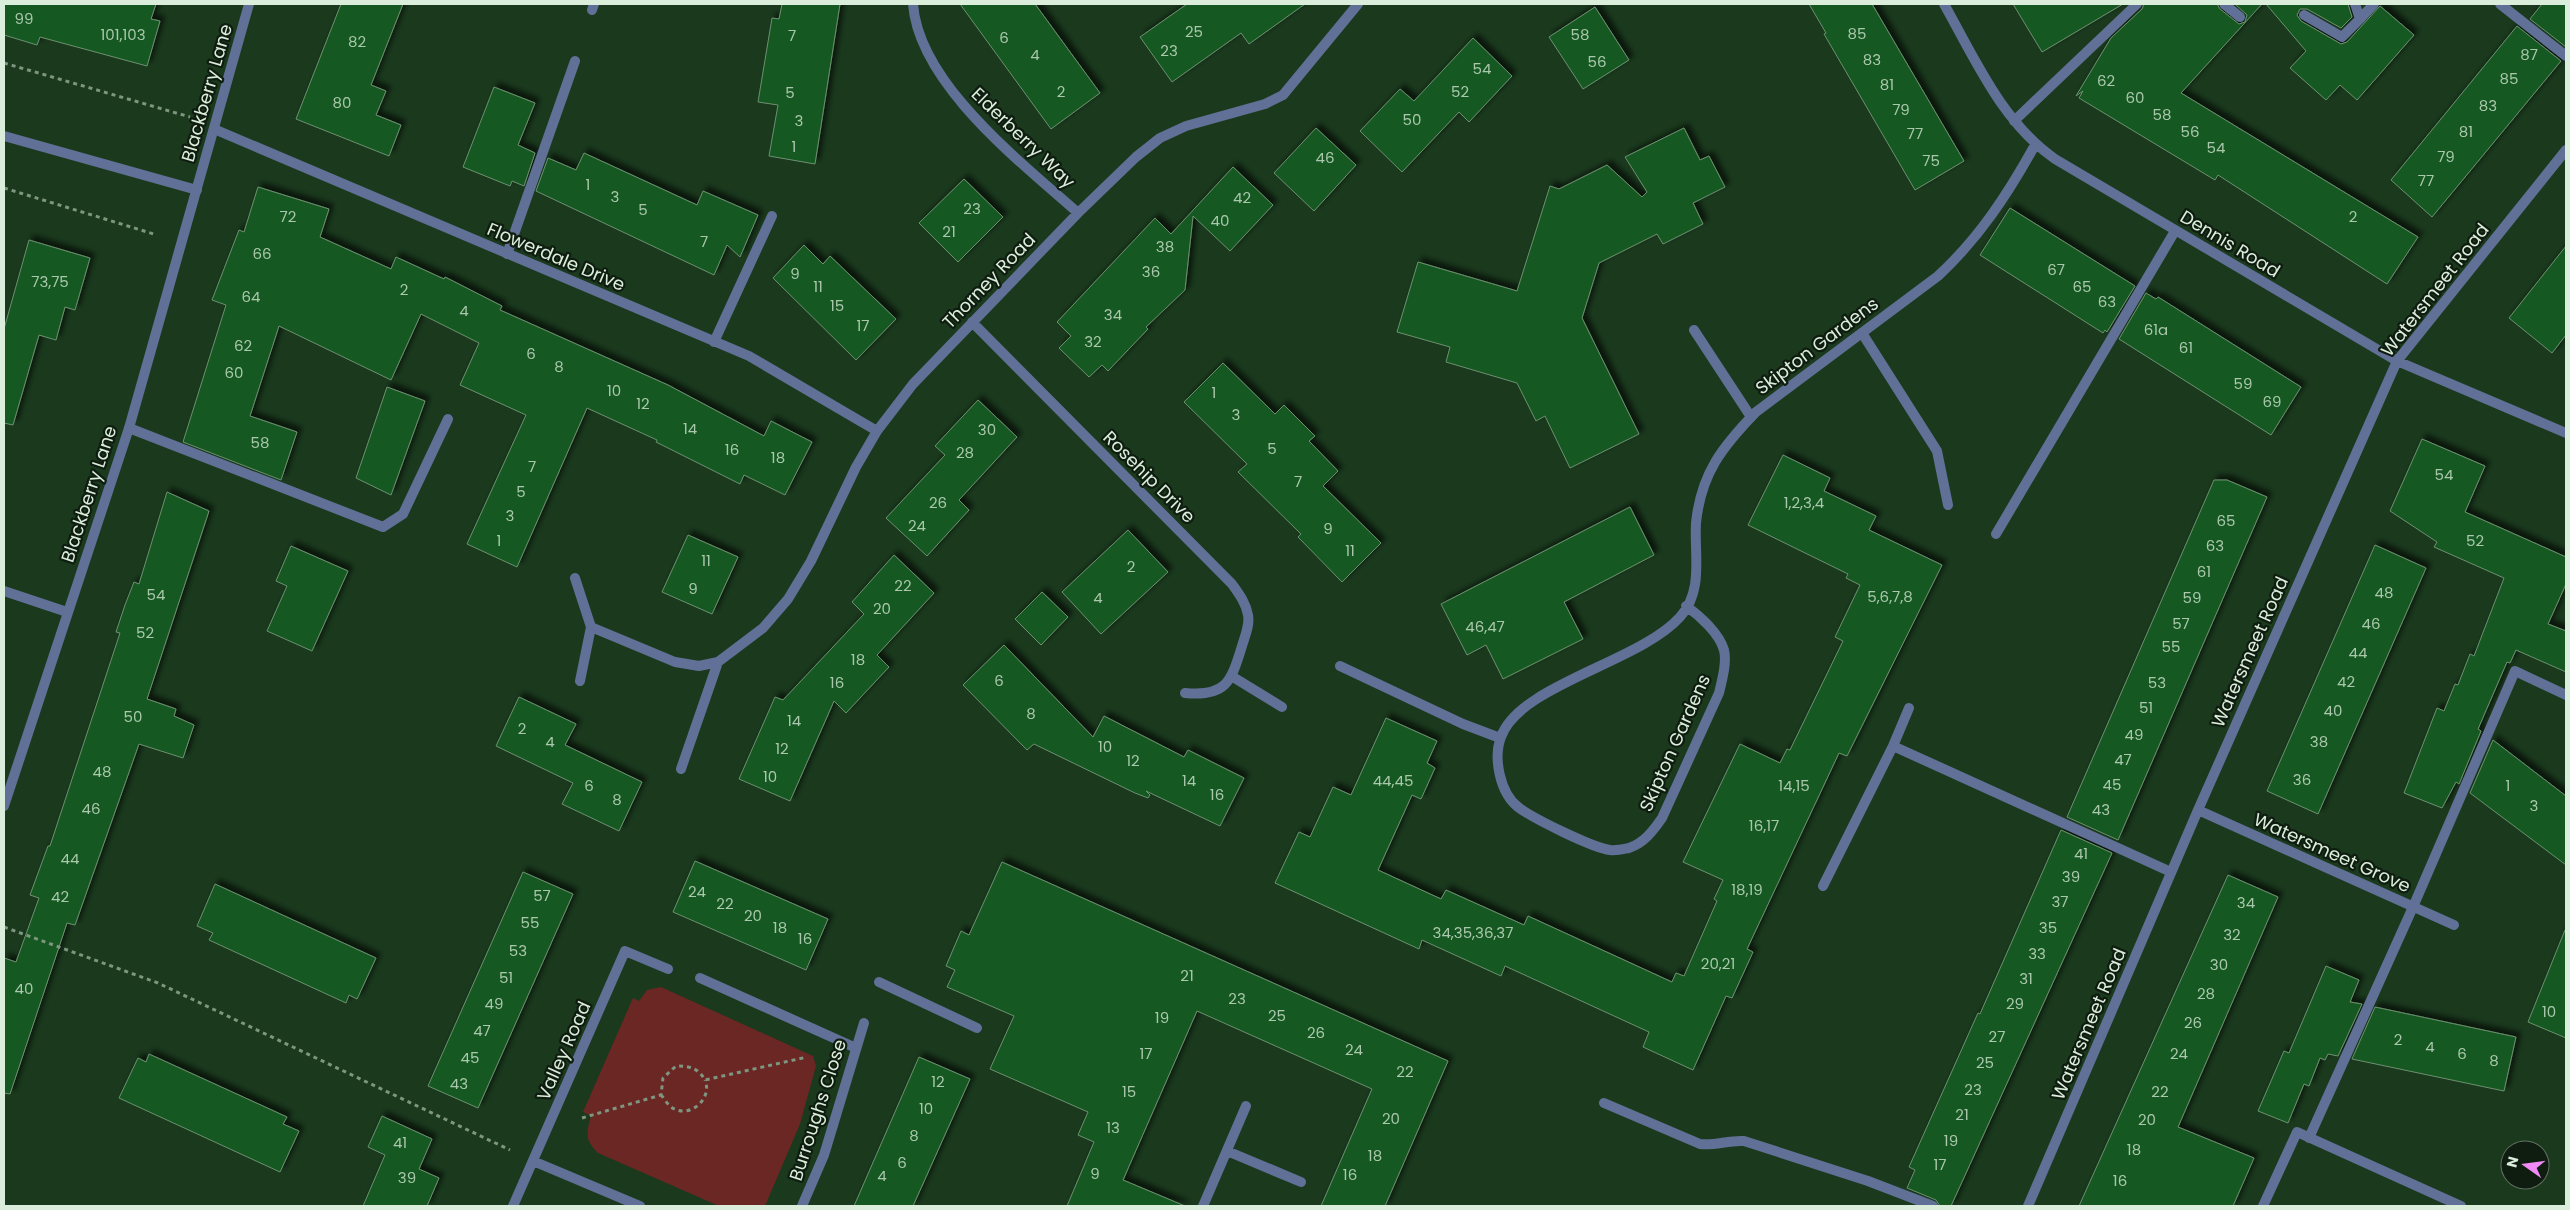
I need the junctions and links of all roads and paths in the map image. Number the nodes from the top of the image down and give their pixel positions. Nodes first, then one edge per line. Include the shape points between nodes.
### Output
1 (249, 4) edge
2 (913, 4) edge
3 (1358, 4) edge
4 (1944, 4) edge
5 (2137, 4) edge
6 (2224, 4) edge
7 (2355, 4) edge
8 (2374, 4) edge
9 (2500, 4) edge
10 (2304, 15) dead end
11 (2240, 16) dead end
12 (2360, 19) junction
13 (2566, 56) edge
14 (575, 61) dead end
15 (4, 63) edge
16 (2014, 121) junction
17 (214, 126) junction
18 (4, 136) edge
19 (2035, 145) junction
20 (2566, 150) edge
21 (4, 188) edge
22 (197, 190) junction
23 (1078, 213) junction
24 (772, 216) dead end
25 (2175, 231) junction
26 (182, 242) junction
27 (507, 254) junction
28 (972, 322) junction
29 (1694, 330) dead end
30 (1862, 333) junction
31 (714, 342) junction
32 (2397, 361) junction
33 (1752, 417) junction
34 (448, 420) dead end
35 (129, 428) junction
36 (877, 431) junction
37 (2566, 433) edge
38 (1948, 505) dead end
39 (1996, 534) dead end
40 (575, 578) dead end
41 (4, 591) edge
42 (1686, 606) junction
43 (67, 612) junction
44 (591, 627) junction
45 (718, 662) junction
46 (1340, 666) dead end
47 (1233, 677) junction
48 (580, 681) dead end
49 (1184, 693) dead end
50 (2566, 696) edge
51 (1282, 707) dead end
52 (1909, 708) dead end
53 (1500, 738) junction
54 (1893, 746) junction
55 (681, 769) dead end
56 (4, 806) edge
57 (2198, 810) junction
58 (2171, 872) junction
59 (1823, 886) dead end
60 (2413, 907) junction
61 (2454, 925) dead end
62 (4, 927) edge
63 (668, 969) dead end
64 (700, 978) dead end
65 (879, 982) dead end
66 (864, 1023) dead end
67 (977, 1028) dead end
68 (854, 1048) junction
69 (705, 1080) junction
70 (661, 1094) junction
71 (1604, 1103) dead end
72 (1246, 1106) dead end
73 (548, 1128) junction
74 (2308, 1138) junction
75 (1227, 1151) junction
76 (533, 1161) junction
77 (1301, 1182) dead end
78 (513, 1206) edge
79 (640, 1206) edge
80 (802, 1206) edge
81 (1203, 1206) edge
82 (1933, 1206) edge
83 (2028, 1206) edge
84 (2262, 1206) edge
85 (2461, 1206) edge

1 - 17 street, Blackberry Lane
2 - 23 street, Elderberry Way via 923,46 950,88 978,121
3 - 23 street, Thorney Road via 1283,94 1265,104 1186,126 1160,138
4 - 16 street, Dennis Road
5 - 16 street
6 - 11 street
7 - 12 street
8 - 12 street
9 - 13 street
10 - 12 street via 2342,37
14 - 27 street
15 - 17 path
16 - 19 street, Dennis Road
17 - 22 street, Blackberry Lane
17 - 27 street, Flowerdale Drive
18 - 22 street, Blackberry Lane
19 - 25 street, Dennis Road
19 - 30 street, Skipton Gardens via 2014,185 1962,253 1938,276
20 - 32 street, Watersmeet Road
21 - 26 path
22 - 26 street, Blackberry Lane
23 - 28 street, Thorney Road
24 - 31 street
25 - 32 street, Dennis Road
25 - 39 street
26 - 35 street, Blackberry Lane
27 - 31 street, Flowerdale Drive
28 - 36 street, Thorney Road via 913,384
28 - 47 street, Rosehip Drive via 1232,584 1245,603 1249,618
29 - 33 street
30 - 33 street, Skipton Gardens
30 - 38 street via 1937,451
31 - 36 street, Flowerdale Drive via 748,356
32 - 37 street, Dennis Road
32 - 57 street, Watersmeet Road
33 - 42 street, Skipton Gardens via 1714,461 1703,490 1696,523 1698,566 1693,593
34 - 35 street via 403,514 382,527
35 - 43 street, Blackberry Lane
36 - 45 street, Thorney Road via 788,599 763,628
40 - 44 street
41 - 43 street
42 - 53 street, Skipton Gardens via 1682,616 1660,636 1532,701 1506,725
42 - 53 street, Skipton Gardens via 1708,626 1724,650 1724,672 1719,693 1662,818 1649,836 1630,848 1611,850 1595,846 1517,806 1505,788 1499,769
43 - 56 street, Blackberry Lane
44 - 45 street, Thorney Road via 675,662 699,666
44 - 48 street
45 - 55 street
46 - 53 street
47 - 49 street via 1221,688 1204,695
47 - 51 street
50 - 60 street via 2515,671
52 - 54 street
54 - 58 street
54 - 59 street
57 - 58 street, Watersmeet Road
57 - 60 street, Watersmeet Grove
58 - 83 street, Watersmeet Road
60 - 61 street, Watersmeet Grove
60 - 74 street
62 - 76 path via 158,983
63 - 73 street, Valley Road via 625,952
64 - 68 street
65 - 67 street
66 - 68 street, Burroughs Close
68 - 69 path
68 - 80 street, Burroughs Close via 824,1155
69 - 70 path via 694,1068 676,1066 663,1078
69 - 70 path via 704,1100 695,1109 683,1111 672,1108
70 - 73 path
71 - 82 street via 1700,1144 1744,1141 1868,1181
72 - 75 street
73 - 76 street, Valley Road
74 - 84 street via 2297,1132
74 - 85 street
75 - 77 street
75 - 81 street
76 - 78 street, Valley Road
76 - 79 street

